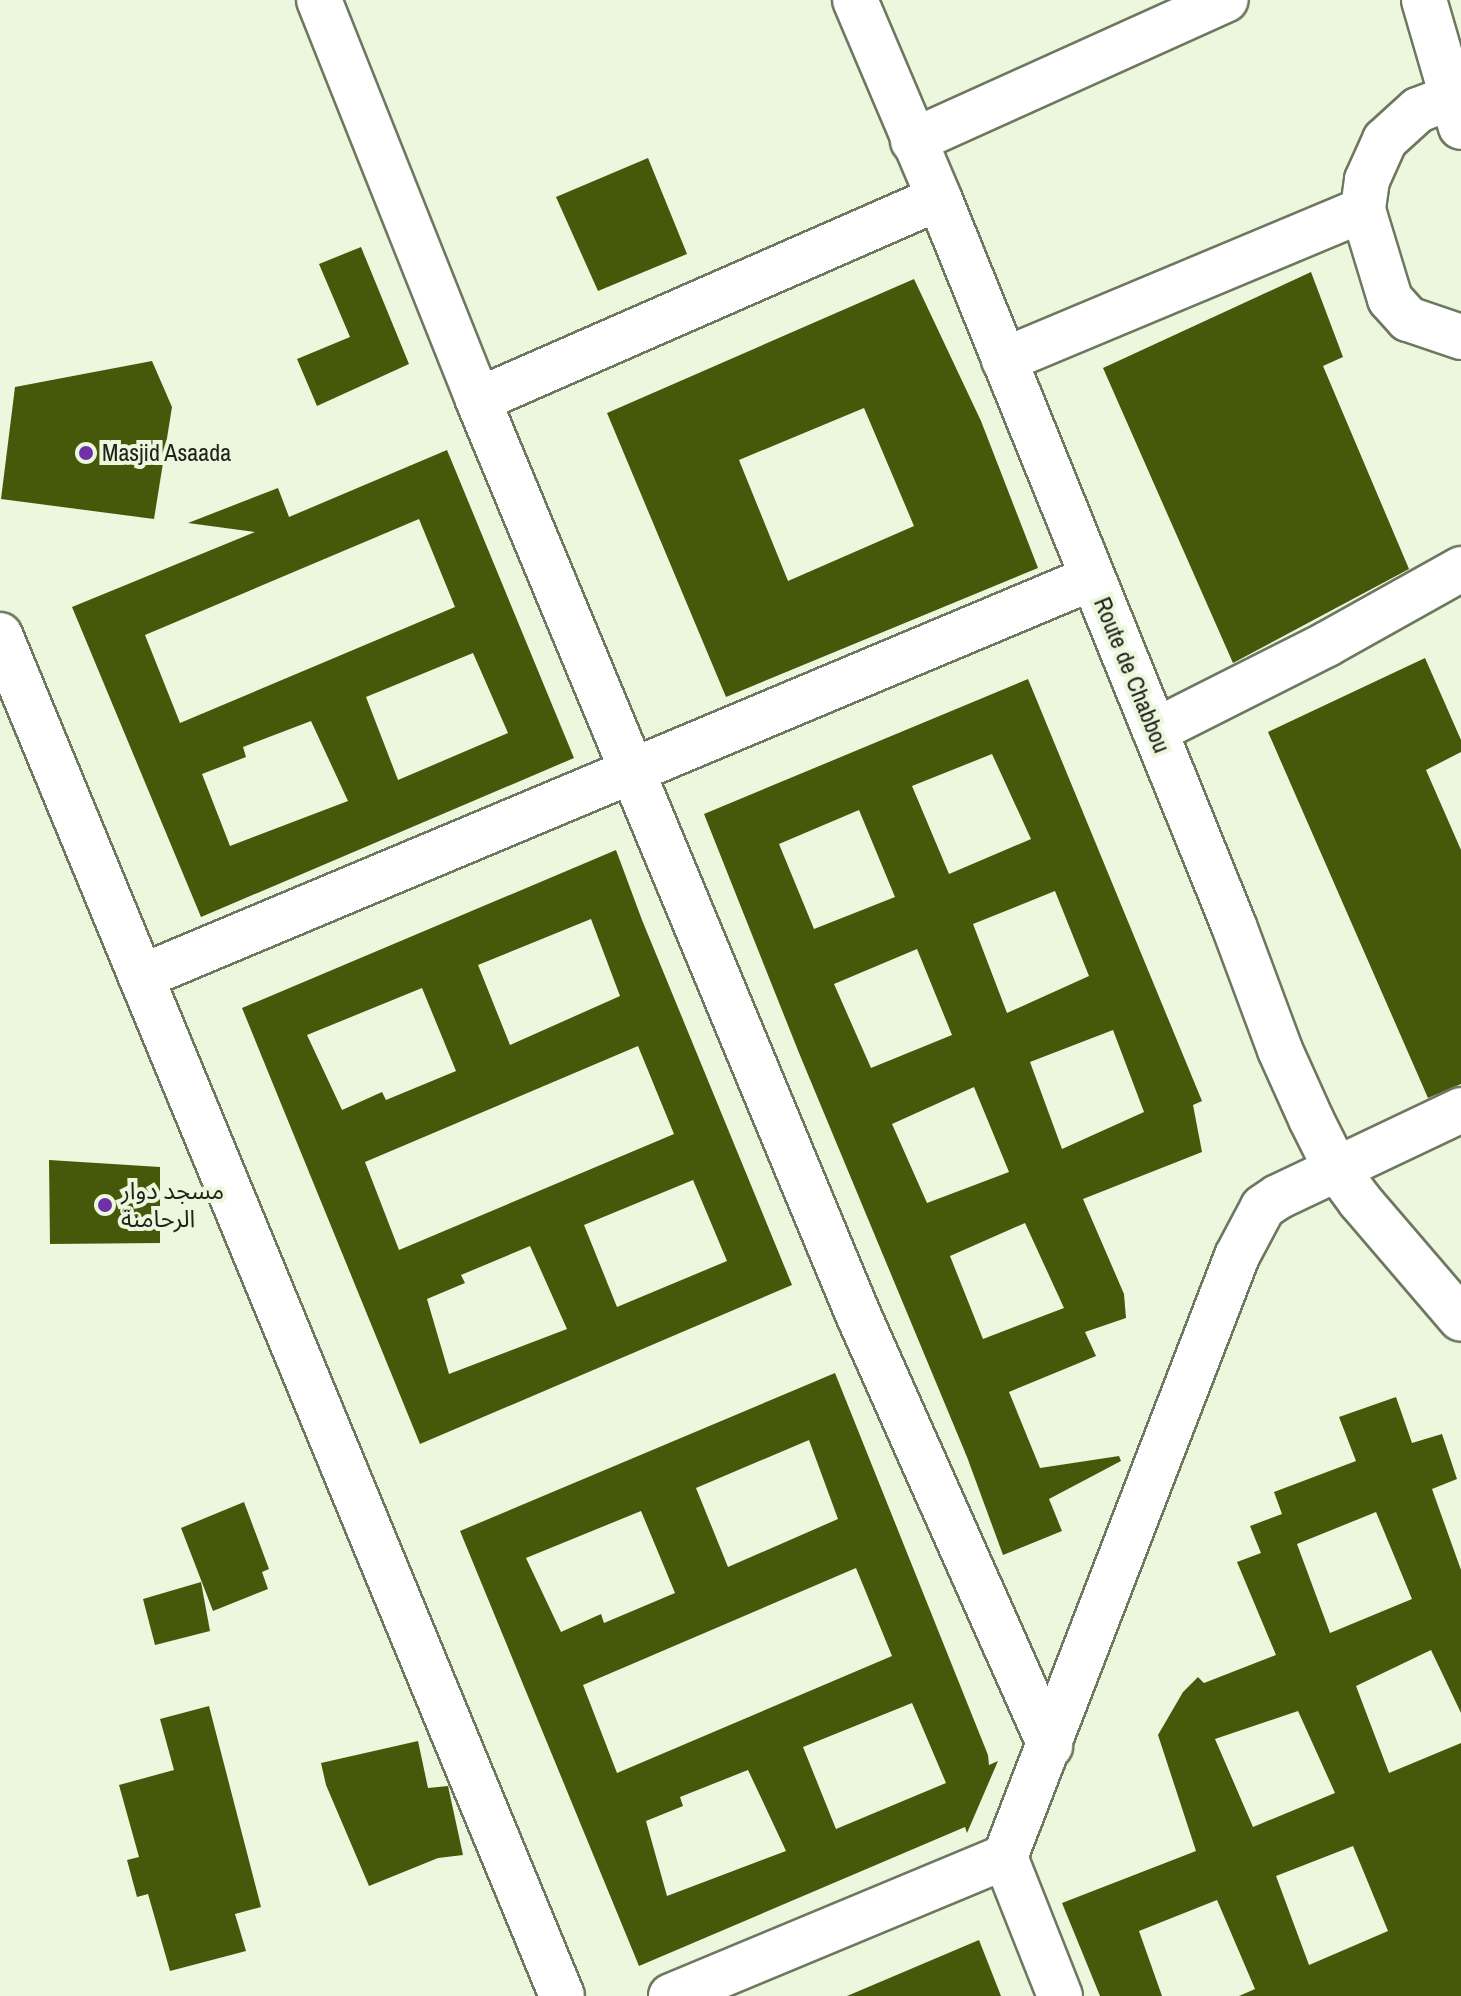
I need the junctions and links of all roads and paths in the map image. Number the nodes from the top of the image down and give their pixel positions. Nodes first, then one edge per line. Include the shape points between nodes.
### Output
1 (319, 0) edge
2 (855, 0) edge
3 (1226, 0) edge
4 (1424, 0) edge
5 (1456, 112) edge
6 (913, 141) junction
7 (939, 198) junction
8 (1363, 210) junction
9 (1461, 337) edge
10 (1004, 360) junction
11 (478, 400) junction
12 (1461, 569) edge
13 (1092, 578) junction
14 (0, 635) edge
15 (1155, 731) junction
16 (633, 773) junction
17 (141, 977) junction
18 (1461, 1110) edge
19 (1335, 1167) junction
20 (1461, 1319) edge
21 (1050, 1746) junction
22 (1005, 1857) junction
23 (562, 1996) edge
24 (671, 1996) edge
25 (1060, 1996) edge

1 - 11 street
2 - 6 street, Route de Chabbou
3 - 6 street
4 - 5 street
5 - 8 street via 1418,110 1400,123 1385,140 1367,180
6 - 7 street, Route de Chabbou
7 - 10 street, Route de Chabbou
7 - 11 street
8 - 9 street via 1390,299 1408,319
8 - 10 street
10 - 13 street, Route de Chabbou
11 - 16 street
12 - 15 street
13 - 15 street, Route de Chabbou
13 - 16 street
14 - 17 street
15 - 19 street, Route de Chabbou via 1280,1050
16 - 17 street
16 - 21 street via 851,1297
17 - 23 street
18 - 19 street
19 - 20 street, Route de Chabbou
19 - 21 street via 1263,1207 1249,1231 1167,1430
21 - 22 street
22 - 24 street
22 - 25 street

